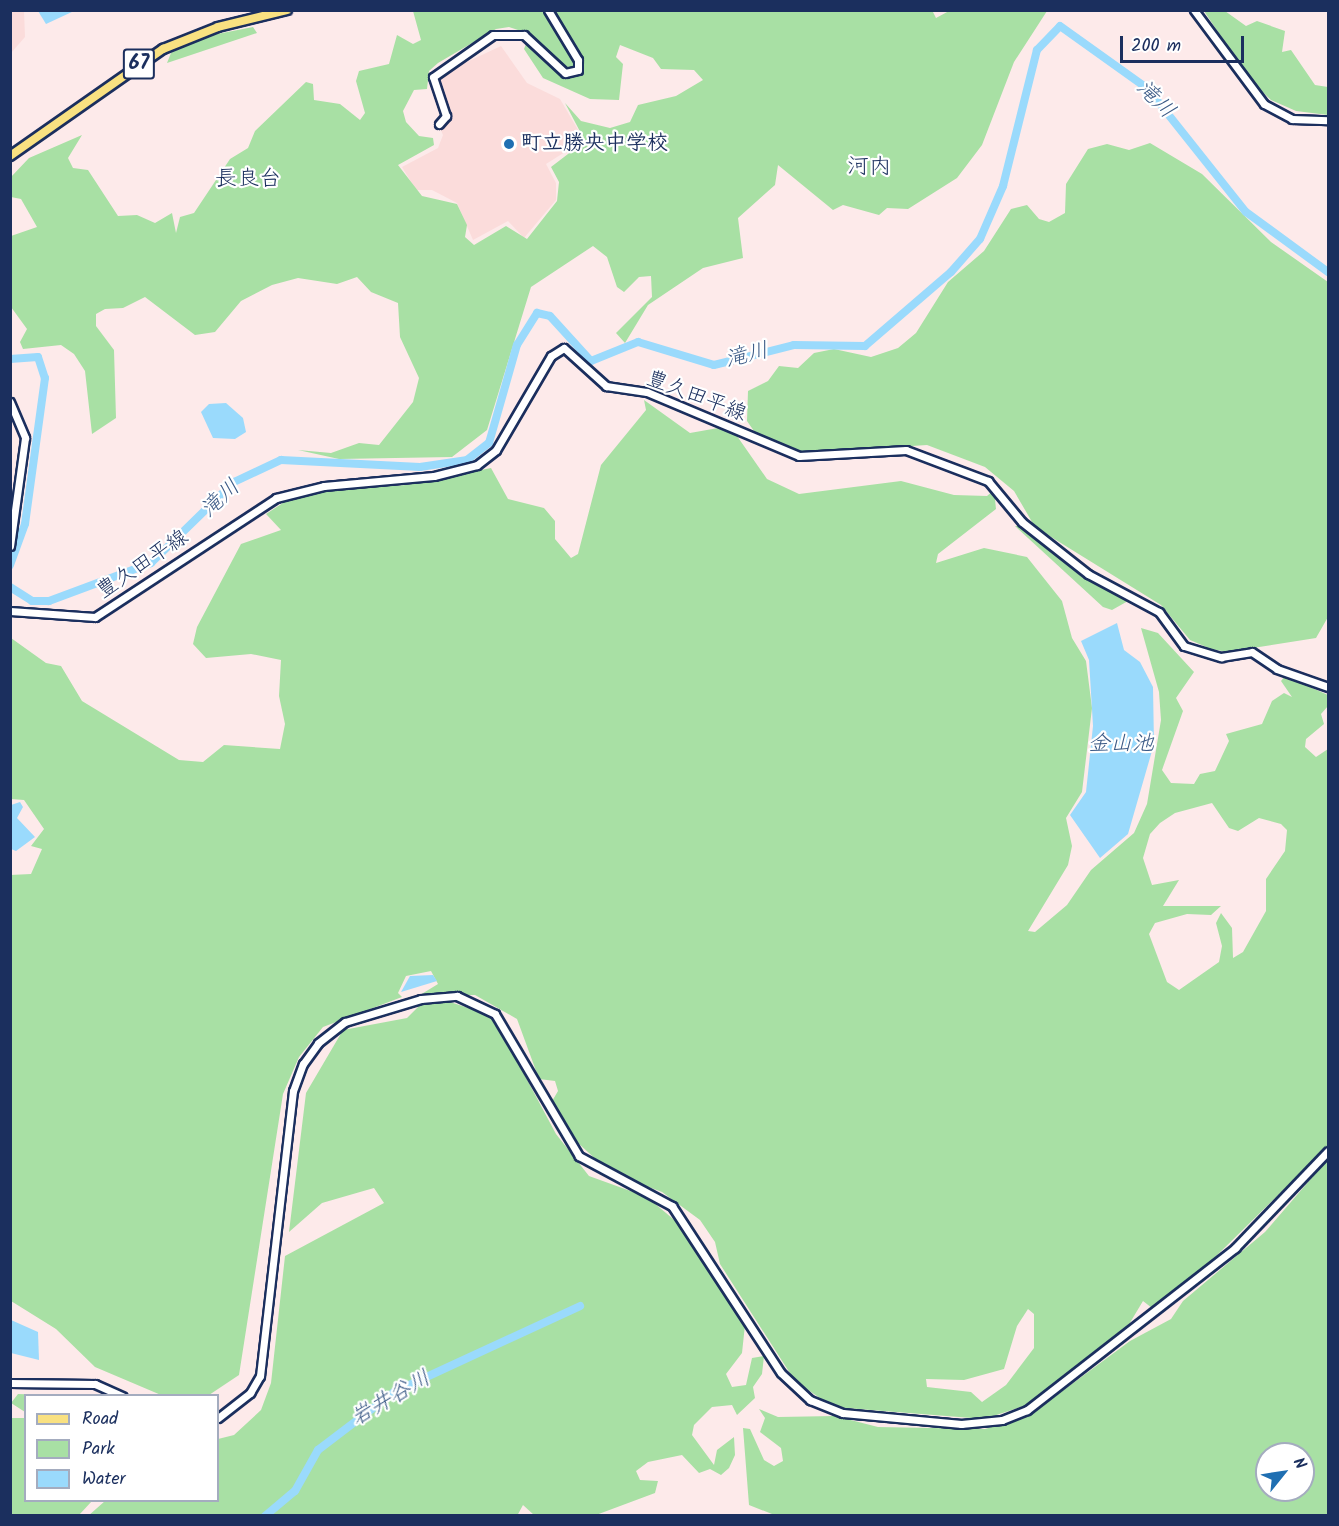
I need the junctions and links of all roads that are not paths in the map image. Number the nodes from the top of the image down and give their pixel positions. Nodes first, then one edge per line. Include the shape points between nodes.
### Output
1 (287, 10) edge
2 (549, 10) edge
3 (1194, 10) edge
4 (1329, 120) edge
5 (439, 124) dead end
6 (10, 156) edge
7 (10, 402) edge
8 (10, 546) edge
9 (10, 611) edge
10 (1329, 687) edge
11 (1329, 1151) edge
12 (10, 1383) edge
13 (120, 1394) edge
14 (219, 1417) edge

1 - 6 main road, 67 via 218,27 163,49
2 - 5 street via 578,60 578,70 565,73 524,35 493,35 433,77 447,118
3 - 4 street via 1264,104 1292,118
7 - 8 street via 25,438
9 - 10 street, 豊久田平線 via 95,617 282,496 477,465 496,450 551,356 564,348 606,386 648,392 799,456 906,450 988,481 1022,522 1082,569 1159,612 1184,646 1221,657 1252,652 1277,669
11 - 14 street via 1235,1248 1027,1410 1002,1420 961,1424 843,1413 810,1400 781,1373 672,1206 579,1156 495,1014 457,996 421,999 345,1022 318,1043 303,1064 293,1091 260,1376 250,1393
12 - 13 street via 95,1384

